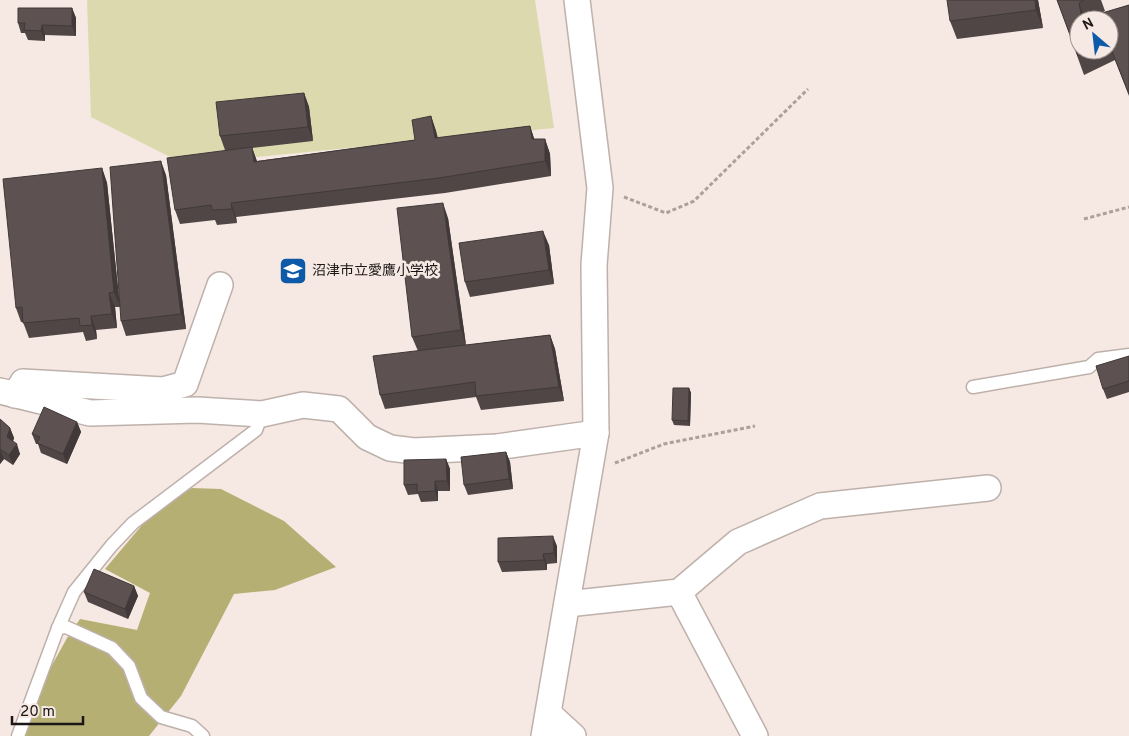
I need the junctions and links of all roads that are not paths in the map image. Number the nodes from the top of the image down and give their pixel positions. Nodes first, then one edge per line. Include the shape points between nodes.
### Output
1 (576, 0) edge
2 (220, 285) dead end
3 (1129, 355) edge
4 (973, 387) dead end
5 (8, 393) edge
6 (262, 414) junction
7 (596, 433) junction
8 (988, 488) dead end
9 (679, 592) junction
10 (566, 604) junction
11 (58, 628) junction
12 (547, 725) edge
13 (18, 736) edge
14 (203, 736) edge
15 (573, 736) edge
16 (755, 736) edge

1 - 7 street via 600,188 594,265
2 - 5 street via 185,384 163,390 24,382
3 - 4 lane via 1098,359 1089,367
5 - 6 street via 90,414 197,410
6 - 7 street via 303,405 339,409 368,437 390,448 414,450 496,447
6 - 11 lane via 256,430 140,517 112,545 74,592
7 - 10 street
8 - 9 street via 820,506 738,542
9 - 10 street
9 - 16 street
10 - 12 street
11 - 13 lane
11 - 14 lane via 66,627 112,648 128,666 141,698 154,711 161,717 192,726
12 - 15 street

